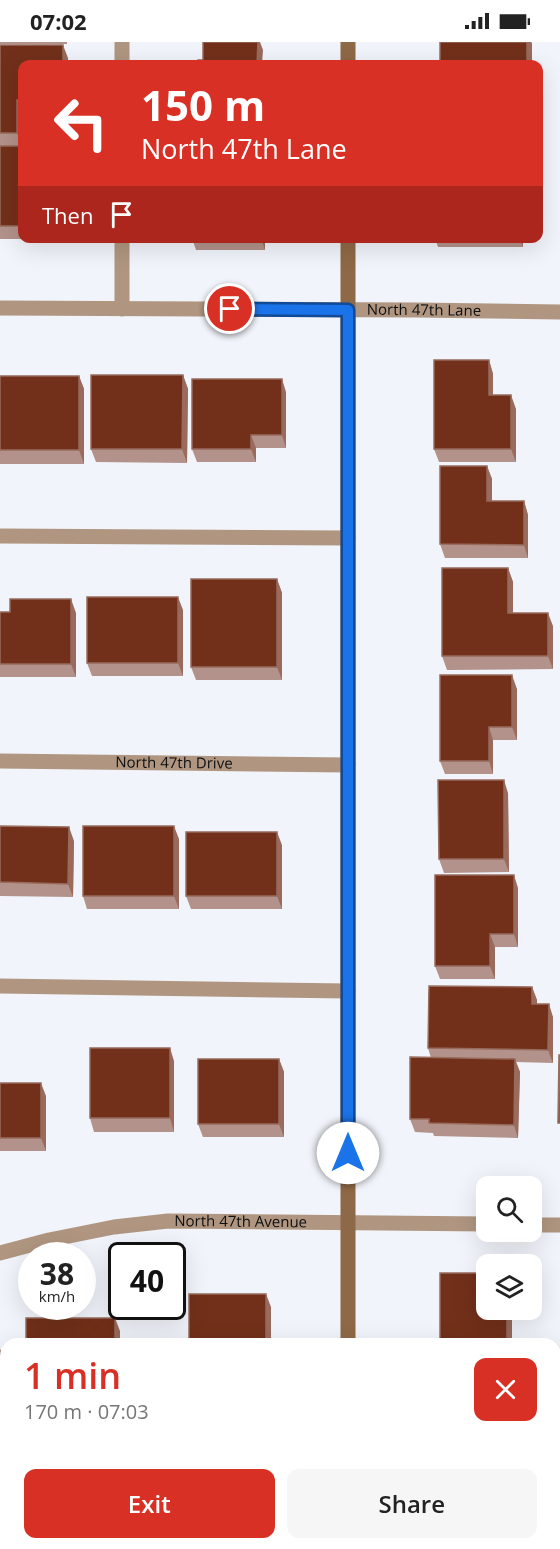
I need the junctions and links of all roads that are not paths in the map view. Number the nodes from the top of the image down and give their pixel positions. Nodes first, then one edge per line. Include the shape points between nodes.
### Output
1 (122, 42) edge
2 (348, 42) edge
3 (122, 60) edge
4 (348, 60) edge
5 (122, 243) edge
6 (348, 243) edge
7 (0, 308) edge
8 (122, 309) junction
9 (348, 310) junction
10 (560, 312) edge
11 (0, 536) edge
12 (348, 538) junction
13 (0, 762) edge
14 (348, 765) junction
15 (0, 986) edge
16 (348, 991) junction
17 (348, 1223) junction
18 (476, 1224) edge
19 (542, 1224) edge
20 (560, 1225) edge
21 (0, 1253) edge
22 (348, 1338) edge

1 - 3 street
2 - 4 street
5 - 8 street
6 - 9 street
7 - 8 street, North 47th Lane
8 - 9 street, North 47th Lane
9 - 10 street, North 47th Lane
9 - 12 street
11 - 12 street
12 - 14 street
13 - 14 street, North 47th Drive
14 - 16 street
15 - 16 street
16 - 17 street
17 - 18 street, North 47th Avenue
17 - 21 street, North 47th Avenue via 168,1221 114,1227
17 - 22 street
19 - 20 street

